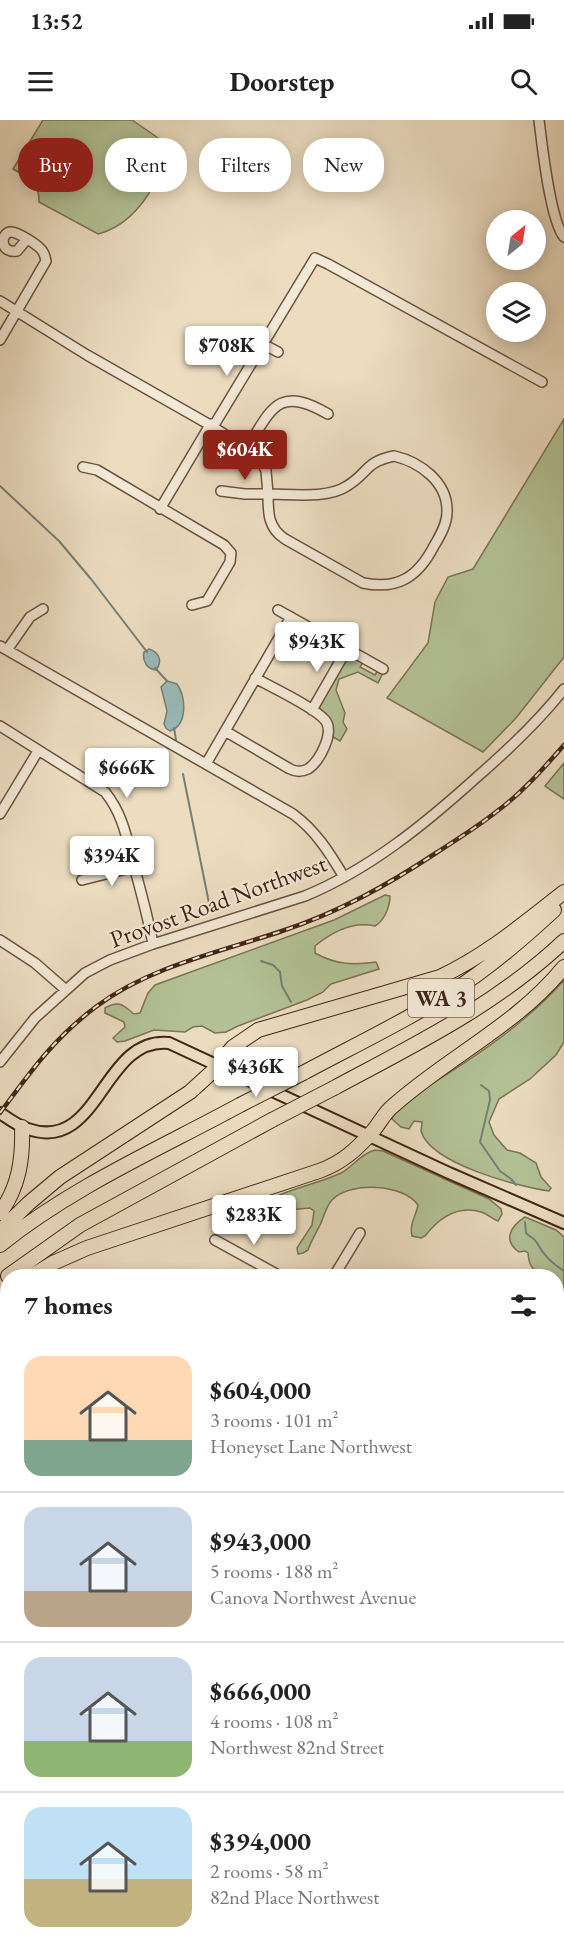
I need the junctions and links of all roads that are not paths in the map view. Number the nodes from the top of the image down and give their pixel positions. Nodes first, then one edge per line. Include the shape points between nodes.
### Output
1 (539, 120) edge
2 (564, 237) edge
3 (27, 239) dead end
4 (0, 301) edge
5 (18, 312) junction
6 (0, 340) edge
7 (263, 344) junction
8 (278, 352) dead end
9 (542, 382) dead end
10 (328, 414) dead end
11 (210, 425) junction
12 (247, 448) junction
13 (83, 467) dead end
14 (221, 491) dead end
15 (268, 494) junction
16 (160, 508) junction
17 (192, 605) dead end
18 (43, 609) dead end
19 (278, 610) dead end
20 (291, 617) junction
21 (4, 648) edge
22 (347, 649) junction
23 (383, 669) dead end
24 (255, 678) junction
25 (564, 689) edge
26 (312, 710) junction
27 (0, 726) edge
28 (225, 731) junction
29 (38, 751) junction
30 (206, 764) junction
31 (0, 814) edge
32 (134, 867) junction
33 (344, 877) junction
34 (82, 880) dead end
35 (564, 892) edge
36 (564, 899) edge
37 (0, 940) edge
38 (564, 941) edge
39 (153, 944) junction
40 (564, 967) edge
41 (66, 990) junction
42 (0, 1062) edge
43 (218, 1065) junction
44 (0, 1113) edge
45 (22, 1127) junction
46 (369, 1135) junction
47 (0, 1213) edge
48 (564, 1223) edge
49 (0, 1231) edge
50 (360, 1233) dead end
51 (215, 1240) dead end
52 (0, 1245) edge
53 (19, 1269) edge
54 (43, 1269) edge
55 (267, 1269) edge
56 (338, 1269) edge

1 - 2 street via 557,222
3 - 5 street via 42,249 46,261
4 - 5 street
5 - 6 street
5 - 11 street
7 - 8 street
7 - 9 street via 315,258
7 - 11 street via 216,423
10 - 12 street via 306,403 285,401 269,413
11 - 12 street
11 - 16 street
12 - 15 street via 264,464
13 - 16 street via 97,470
14 - 15 street
15 - 15 street via 272,527 277,534 373,585 399,583 419,569 439,537 447,513 446,501 433,477 407,459 394,456 378,459 335,492
16 - 17 street via 224,545 231,553 230,562 207,601
18 - 21 street via 30,616
19 - 20 street
20 - 22 street
20 - 24 street
21 - 30 street
22 - 23 street
22 - 26 street
24 - 26 street
24 - 28 street
25 - 33 street, Provost Road Northwest via 502,755 436,813 381,856
26 - 28 street via 326,721 330,734 314,763 301,771 290,769
27 - 29 street
28 - 30 street
29 - 31 street
29 - 32 street via 105,792 119,814
30 - 33 street via 302,820 323,842
32 - 34 street
32 - 39 street
33 - 39 street, Provost Road Northwest via 287,902
35 - 43 highway via 460,968 425,982 258,1030 233,1047
36 - 52 highway, WA 3, bridge via 519,942 464,984 71,1197
37 - 41 street
38 - 53 highway, WA 3, bridge via 471,1014 80,1225
39 - 41 street, Provost Road Northwest via 110,960
40 - 46 highway via 522,1010 393,1105
41 - 42 street, Provost Road Northwest via 35,1018
43 - 45 main road via 169,1043 150,1044 128,1058 72,1126 47,1133
43 - 46 main road
43 - 49 highway via 190,1092 60,1177
44 - 45 main road
45 - 47 highway via 16,1184
46 - 48 main road
46 - 54 highway via 334,1166 87,1248
50 - 56 street
51 - 55 street

